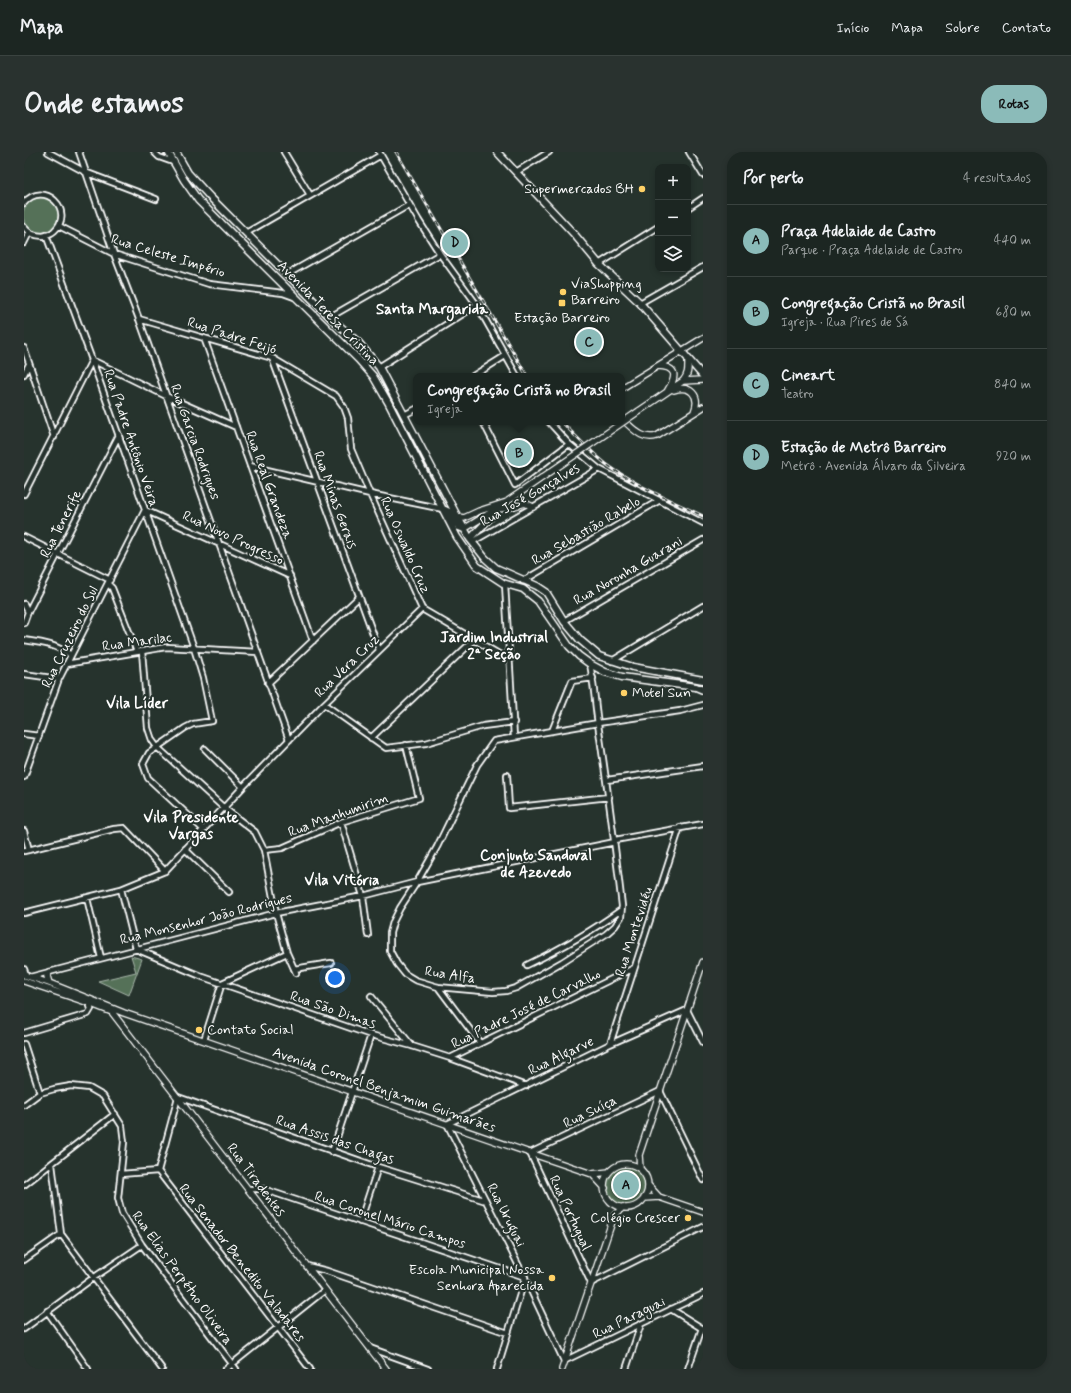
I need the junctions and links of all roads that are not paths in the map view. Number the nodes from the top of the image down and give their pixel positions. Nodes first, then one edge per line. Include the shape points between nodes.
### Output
1 (48, 152) edge
2 (79, 152) edge
3 (154, 152) edge
4 (168, 152) edge
5 (176, 152) edge
6 (284, 152) edge
7 (497, 152) edge
8 (549, 152) edge
9 (689, 152) edge
10 (380, 153) edge
11 (173, 162) junction
12 (85, 172) junction
13 (516, 172) junction
14 (703, 176) edge
15 (310, 195) junction
16 (703, 198) edge
17 (156, 199) dead end
18 (24, 203) edge
19 (409, 204) junction
20 (691, 206) edge
21 (59, 226) junction
22 (24, 227) edge
23 (655, 228) edge
24 (29, 233) junction
25 (246, 233) junction
26 (46, 235) junction
27 (24, 243) edge
28 (114, 254) junction
29 (440, 254) junction
30 (599, 264) junction
31 (703, 267) edge
32 (288, 274) junction
33 (298, 298) junction
34 (640, 303) junction
35 (477, 304) junction
36 (330, 317) junction
37 (139, 319) junction
38 (204, 338) junction
39 (703, 338) edge
40 (24, 348) edge
41 (681, 352) junction
42 (505, 356) junction
43 (272, 358) junction
44 (688, 359) junction
45 (92, 360) junction
46 (29, 364) junction
47 (379, 366) junction
48 (658, 366) junction
49 (478, 373) edge
50 (515, 373) edge
51 (24, 374) edge
52 (703, 376) edge
53 (703, 380) edge
54 (683, 382) junction
55 (625, 386) edge
56 (666, 392) junction
57 (166, 396) junction
58 (336, 396) joint
59 (703, 407) edge
60 (413, 410) edge
61 (694, 412) junction
62 (404, 415) junction
63 (625, 421) edge
64 (625, 422) edge
65 (485, 425) edge
66 (552, 425) edge
67 (619, 425) edge
68 (236, 427) junction
69 (119, 435) junction
70 (54, 436) junction
71 (569, 444) junction
72 (250, 466) junction
73 (599, 469) junction
74 (316, 481) junction
75 (24, 494) edge
76 (370, 494) junction
77 (660, 500) junction
78 (508, 501) junction
79 (533, 507) junction
80 (443, 509) junction
81 (145, 510) junction
82 (495, 510) junction
83 (458, 517) junction
84 (703, 523) edge
85 (464, 529) junction
86 (24, 537) edge
87 (471, 540) junction
88 (703, 540) edge
89 (220, 543) junction
90 (58, 553) junction
91 (290, 576) junction
92 (524, 581) junction
93 (109, 582) junction
94 (505, 584) junction
95 (359, 597) junction
96 (24, 604) edge
97 (703, 606) edge
98 (422, 609) junction
99 (28, 612) junction
100 (564, 621) junction
101 (24, 623) edge
102 (24, 640) edge
103 (474, 640) junction
104 (313, 641) junction
105 (194, 648) junction
106 (379, 650) junction
107 (139, 652) junction
108 (258, 652) junction
109 (71, 655) junction
110 (509, 660) junction
111 (612, 661) junction
112 (66, 664) junction
113 (590, 664) junction
114 (24, 674) edge
115 (593, 678) junction
116 (59, 679) junction
117 (703, 679) edge
118 (268, 683) junction
119 (703, 690) edge
120 (324, 704) junction
121 (703, 705) edge
122 (514, 722) junction
123 (598, 723) junction
124 (552, 731) junction
125 (24, 734) edge
126 (39, 736) junction
127 (514, 737) junction
128 (371, 738) junction
129 (289, 740) junction
130 (406, 745) junction
131 (157, 747) junction
132 (205, 749) dead end
133 (703, 766) edge
134 (25, 772) edge
135 (507, 775) dead end
136 (24, 777) edge
137 (607, 780) junction
138 (244, 787) junction
139 (609, 797) junction
140 (224, 808) junction
141 (341, 822) junction
142 (703, 824) edge
143 (680, 827) junction
144 (204, 830) junction
145 (24, 831) edge
146 (615, 841) junction
147 (185, 849) junction
148 (264, 850) junction
149 (26, 851) edge
150 (165, 870) junction
151 (417, 882) junction
152 (121, 889) junction
153 (229, 892) dead end
154 (363, 896) junction
155 (87, 898) junction
156 (621, 910) junction
157 (24, 913) edge
158 (276, 914) junction
159 (368, 935) dead end
160 (136, 949) junction
161 (287, 953) junction
162 (101, 958) junction
163 (703, 962) edge
164 (331, 963) dead end
165 (527, 965) dead end
166 (634, 968) junction
167 (49, 972) junction
168 (26, 976) edge
169 (49, 983) junction
170 (222, 984) junction
171 (438, 987) junction
172 (371, 996) dead end
173 (88, 1003) junction
174 (108, 1006) junction
175 (687, 1010) junction
176 (111, 1012) junction
177 (124, 1013) junction
178 (24, 1033) edge
179 (371, 1036) junction
180 (204, 1040) junction
181 (703, 1042) edge
182 (480, 1043) junction
183 (24, 1044) edge
184 (610, 1044) junction
185 (412, 1046) junction
186 (450, 1058) junction
187 (526, 1086) junction
188 (660, 1090) junction
189 (353, 1091) junction
190 (40, 1093) junction
191 (178, 1097) junction
192 (24, 1105) edge
193 (115, 1114) junction
194 (446, 1124) junction
195 (332, 1152) junction
196 (530, 1153) junction
197 (639, 1155) junction
198 (52, 1164) junction
199 (629, 1164) junction
200 (378, 1167) junction
201 (640, 1168) junction
202 (158, 1171) junction
203 (609, 1172) junction
204 (121, 1174) junction
205 (592, 1174) junction
206 (703, 1180) edge
207 (24, 1185) edge
208 (648, 1185) junction
209 (605, 1188) junction
210 (248, 1189) junction
211 (659, 1197) junction
212 (644, 1198) junction
213 (486, 1201) junction
214 (614, 1203) junction
215 (623, 1207) junction
216 (703, 1212) edge
217 (614, 1216) junction
218 (360, 1222) junction
219 (703, 1227) edge
220 (61, 1234) junction
221 (142, 1245) junction
222 (24, 1260) edge
223 (307, 1266) junction
224 (525, 1277) junction
225 (93, 1278) junction
226 (591, 1283) junction
227 (325, 1290) junction
228 (703, 1294) edge
229 (671, 1309) junction
230 (47, 1311) junction
231 (641, 1324) junction
232 (278, 1328) junction
233 (702, 1328) edge
234 (24, 1329) edge
235 (508, 1333) junction
236 (370, 1348) junction
237 (564, 1361) junction
238 (232, 1364) junction
239 (88, 1369) edge
240 (162, 1369) edge
241 (226, 1369) edge
242 (236, 1369) edge
243 (310, 1369) edge
244 (386, 1369) edge
245 (428, 1369) edge
246 (497, 1369) edge
247 (562, 1369) edge
248 (626, 1369) edge
249 (688, 1369) edge

1 - 12 street
2 - 12 street, Rua Garcia Rodrigues
3 - 11 street via 159,157
4 - 11 main road, Avenida Teresa Cristina
5 - 25 main road, Avenida Teresa Cristina via 188,173
6 - 15 street
7 - 13 main road
8 - 13 street
9 - 14 street
10 - 15 street
10 - 19 street
11 - 33 main road, Avenida Teresa Cristina via 198,200
12 - 17 street
12 - 28 street, Rua Garcia Rodrigues
13 - 30 main road
15 - 25 street
16 - 20 street
18 - 21 street via 40,194 52,198 60,209
19 - 29 street
19 - 32 street
21 - 26 street
21 - 28 street, Rua Celeste Império
22 - 24 street
23 - 30 street
24 - 26 street
24 - 27 street
25 - 32 main road, Avenida Teresa Cristina
26 - 45 street, Rua Padre Antônio Veira
28 - 33 street, Rua Celeste Império via 209,284
28 - 37 street, Rua Garcia Rodrigues
29 - 35 street
29 - 36 street
30 - 34 main road
31 - 34 street
32 - 36 main road, Avenida Teresa Cristina
33 - 80 main road, Avenida Teresa Cristina via 372,376
34 - 41 main road
35 - 42 street
35 - 47 street
36 - 47 main road, Avenida Teresa Cristina via 368,352
37 - 38 street, Rua Padre Feijó
37 - 57 street, Rua Garcia Rodrigues
38 - 43 street, Rua Padre Feijó
38 - 68 street, Rua Real Grandeza
39 - 41 street
40 - 46 street
41 - 44 main road
41 - 48 street
42 - 49 street
42 - 50 street
43 - 58 street, Rua Padre Feijó
43 - 74 street, Rua Minas Gerais
44 - 52 main road
44 - 54 street via 688,375
45 - 57 street
45 - 69 street, Rua Padre Antônio Veira
45 - 70 street
46 - 51 street
46 - 70 street
47 - 62 main road, Avenida Teresa Cristina
48 - 55 street
48 - 56 street via 671,369 674,374 674,380
53 - 54 street
54 - 56 street
56 - 61 street via 682,388 694,394 697,406
56 - 63 street, bridge
57 - 68 street
57 - 89 street, Rua Garcia Rodrigues
58 - 76 street, Rua Oswaldo Cruz via 348,418 351,449
59 - 61 street
60 - 62 street
61 - 64 street via 651,438 640,434
62 - 83 main road, Avenida Teresa Cristina
65 - 71 street via 515,485
66 - 71 street
67 - 78 street, bridge
68 - 72 street, Rua Real Grandeza
69 - 81 street, Rua Padre Antônio Veira
69 - 90 street, Rua Tenerife
70 - 75 street
71 - 73 street
72 - 74 street
72 - 91 street, Rua Real Grandeza
73 - 77 street
73 - 79 street, Rua José Gonçalves
74 - 76 street
74 - 95 street, Rua Minas Gerais
76 - 80 street
76 - 98 street, Rua Oswaldo Cruz
77 - 84 street
77 - 92 street, Rua Sebastião Rabelo
78 - 82 street
78 - 83 street via 464,518
79 - 82 street via 525,503
79 - 87 street, Rua José Gonçalves
80 - 85 main road
80 - 94 main road, Avenida Teresa Cristina via 457,537 477,566
81 - 89 street, Rua Novo Progresso
81 - 93 street, Rua Cruzeiro do Sul
81 - 105 street, Rua Padre Antônio Veira
82 - 85 street
82 - 87 main road
83 - 85 main road, Avenida Teresa Cristina
85 - 87 main road, Avenida Teresa Cristina
86 - 90 street
87 - 92 main road, Avenida Teresa Cristina via 496,568
88 - 100 street, Rua Noronha Guarani
89 - 91 street, Rua Novo Progresso
89 - 108 street, Rua Garcia Rodrigues
90 - 93 street
90 - 99 street, Rua Tenerife
91 - 104 street, Rua Real Grandeza
92 - 100 main road, Avenida Teresa Cristina via 546,592
93 - 107 street
93 - 109 street, Rua Cruzeiro do Sul
94 - 110 street
94 - 113 main road, Avenida Teresa Cristina via 523,589 538,601 569,646
95 - 104 street
95 - 106 street, Rua Minas Gerais
96 - 99 street
97 - 111 street
98 - 103 street, Rua Oswaldo Cruz
98 - 106 street, Rua Vera Cruz
99 - 101 street, Rua Tenerife
100 - 111 main road, Avenida Teresa Cristina via 580,640 599,656
102 - 109 street via 49,643
103 - 110 street, Rua Oswaldo Cruz
103 - 128 street
104 - 118 street
105 - 107 street, Rua Marilac via 166,647
105 - 108 street, Rua Marilac
105 - 131 street, Rua Padre Antônio Veira via 212,720 193,724
106 - 120 street, Rua Vera Cruz
107 - 112 street, Rua Marilac
107 - 131 street via 148,728
108 - 118 street, Rua Garcia Rodrigues
109 - 112 street, Rua Cruzeiro do Sul
110 - 122 street
111 - 117 main road, Avenida Teresa Cristina
112 - 116 street, Rua Cruzeiro do Sul
113 - 115 street, Rua Alfa
113 - 119 main road, Avenida Teresa Cristina via 622,677
114 - 116 street
115 - 123 street, Rua Alfa
115 - 124 street via 572,681
116 - 126 street, Rua Cruzeiro do Sul
118 - 129 street, Rua Garcia Rodrigues
120 - 128 street
120 - 129 street, Rua Vera Cruz
121 - 123 street via 680,711
122 - 127 street
122 - 130 street via 483,726 439,740
123 - 124 street, Rua Alfa
123 - 137 street, Rua Alfa
124 - 127 street, Rua Alfa
125 - 126 street
126 - 134 street, Rua Cruzeiro do Sul
127 - 151 street, Rua Alfa via 494,741 476,764 437,847
128 - 130 street via 386,748
129 - 138 street, Rua Vera Cruz
130 - 141 street, Rua Manhumirim via 418,798
131 - 140 street
131 - 144 street via 143,764 148,778
132 - 138 street
133 - 137 street
134 - 136 street, Rua Cruzeiro do Sul
135 - 139 street via 509,808
137 - 139 street, Rua Alfa
138 - 140 street, Rua Vera Cruz
139 - 146 street, Rua Alfa
140 - 144 street, Rua Vera Cruz
140 - 148 street via 255,832
141 - 148 street, Rua Manhumirim via 282,848
141 - 154 street
142 - 143 street
143 - 146 street
143 - 166 street, Rua Montevidéu
144 - 147 street, Rua Vera Cruz
145 - 149 street
146 - 151 street, Rua Monsenhor João Rodrigues
146 - 156 street, Rua Alfa
147 - 150 street, Rua Vera Cruz
147 - 153 street
148 - 158 street
149 - 150 street via 114,828 124,828
150 - 152 street
151 - 154 street, Rua Monsenhor João Rodrigues
151 - 171 street, Rua Alfa via 393,922 390,951 396,964 405,974
152 - 155 street
152 - 160 street
154 - 158 street, Rua Monsenhor João Rodrigues
154 - 159 street
155 - 157 street
155 - 162 street
156 - 165 street via 596,927
156 - 171 street, Rua Alfa via 615,926 606,934 516,988 493,992
158 - 160 street, Rua Monsenhor João Rodrigues
158 - 161 street
160 - 162 street, Rua Monsenhor João Rodrigues
160 - 170 street, Rua São Dimas
161 - 164 street via 295,971
161 - 170 street
162 - 167 street, Rua Monsenhor João Rodrigues
163 - 175 street
166 - 182 street, Rua Padre José de Carvalho
166 - 184 street, Rua Montevidéu
167 - 168 street, Rua Monsenhor João Rodrigues
167 - 169 street
168 - 169 street, Avenida Coronel Benjamim Guimarães
168 - 173 street, Avenida Coronel Benjamim Guimarães
169 - 174 street, Avenida Coronel Benjamim Guimarães
170 - 179 street, Rua São Dimas
170 - 180 street
171 - 182 street
172 - 185 street
173 - 176 street, Avenida Coronel Benjamim Guimarães
173 - 178 street via 91,1009 88,1014
174 - 176 street, Rua Tiradentes
174 - 177 street, Avenida Coronel Benjamim Guimarães
175 - 181 street
175 - 184 street, Rua Algarve
175 - 188 street
176 - 177 street, Avenida Coronel Benjamim Guimarães
176 - 191 street, Rua Tiradentes
177 - 180 street, Avenida Coronel Benjamim Guimarães
179 - 185 street, Rua São Dimas
179 - 189 street
180 - 189 street, Avenida Coronel Benjamim Guimarães
182 - 186 street, Rua Padre José de Carvalho
183 - 190 street
184 - 187 street, Rua Algarve
185 - 186 street, Rua São Dimas
186 - 187 street, Rua São Dimas
187 - 194 street, Rua Algarve
188 - 196 street, Rua Suíça
188 - 197 street
188 - 206 street
189 - 194 street, Avenida Coronel Benjamim Guimarães
189 - 195 street
190 - 192 street, Rua Elias Perpétuo Oliveira
190 - 193 street, Rua Elias Perpétuo Oliveira via 71,1086 89,1088 103,1096
191 - 195 street, Rua Assis das Chagas
191 - 202 street
191 - 210 street, Rua Tiradentes
193 - 198 street
193 - 204 street, Rua Elias Perpétuo Oliveira via 122,1126 124,1142
194 - 196 street, Avenida Coronel Benjamim Guimarães
194 - 213 street, Rua Uruguai
195 - 200 street, Rua Assis das Chagas
196 - 205 street, Avenida Coronel Benjamim Guimarães
196 - 226 street, Rua Portugual
197 - 199 street
197 - 201 street
198 - 207 street
198 - 220 street
199 - 201 street
199 - 203 street via 618,1165
200 - 213 street, Rua Assis das Chagas
200 - 218 street
201 - 208 street
202 - 204 street
202 - 232 street, Rua Senador Benedito Valadares
203 - 205 street, Avenida Coronel Benjamim Guimarães
203 - 209 street
204 - 221 street, Rua Elias Perpétuo Oliveira via 118,1198 122,1213
205 - 209 street, Avenida Coronel Benjamim Guimarães
208 - 211 street
208 - 212 street
209 - 214 street via 609,1199
210 - 218 street, Rua Coronel Mário Campos via 263,1189
210 - 223 street, Rua Tiradentes
211 - 212 street
211 - 216 street
212 - 215 street via 635,1206
213 - 224 street, Rua Uruguai
214 - 215 street
214 - 217 street
215 - 217 street
217 - 226 street
218 - 224 street, Rua Coronel Mário Campos
219 - 226 street
220 - 222 street
220 - 225 street
221 - 225 street
221 - 238 street, Rua Elias Perpétuo Oliveira
223 - 227 street, Rua Tiradentes
223 - 235 street
224 - 235 street
224 - 237 street, Rua Uruguai
225 - 230 street
225 - 240 street
226 - 237 street
227 - 232 street
227 - 236 street, Rua Tiradentes
228 - 229 street, Rua Paraguai
229 - 231 street, Rua Paraguai
229 - 233 street
230 - 234 street
230 - 239 street
231 - 237 street, Rua Paraguai
231 - 248 street
232 - 238 street
232 - 243 street, Rua Senador Benedito Valadares
233 - 249 street
235 - 246 street
236 - 244 street, Rua Tiradentes
236 - 245 street
237 - 247 street
238 - 241 street
238 - 242 street, Rua Elias Perpétuo Oliveira

